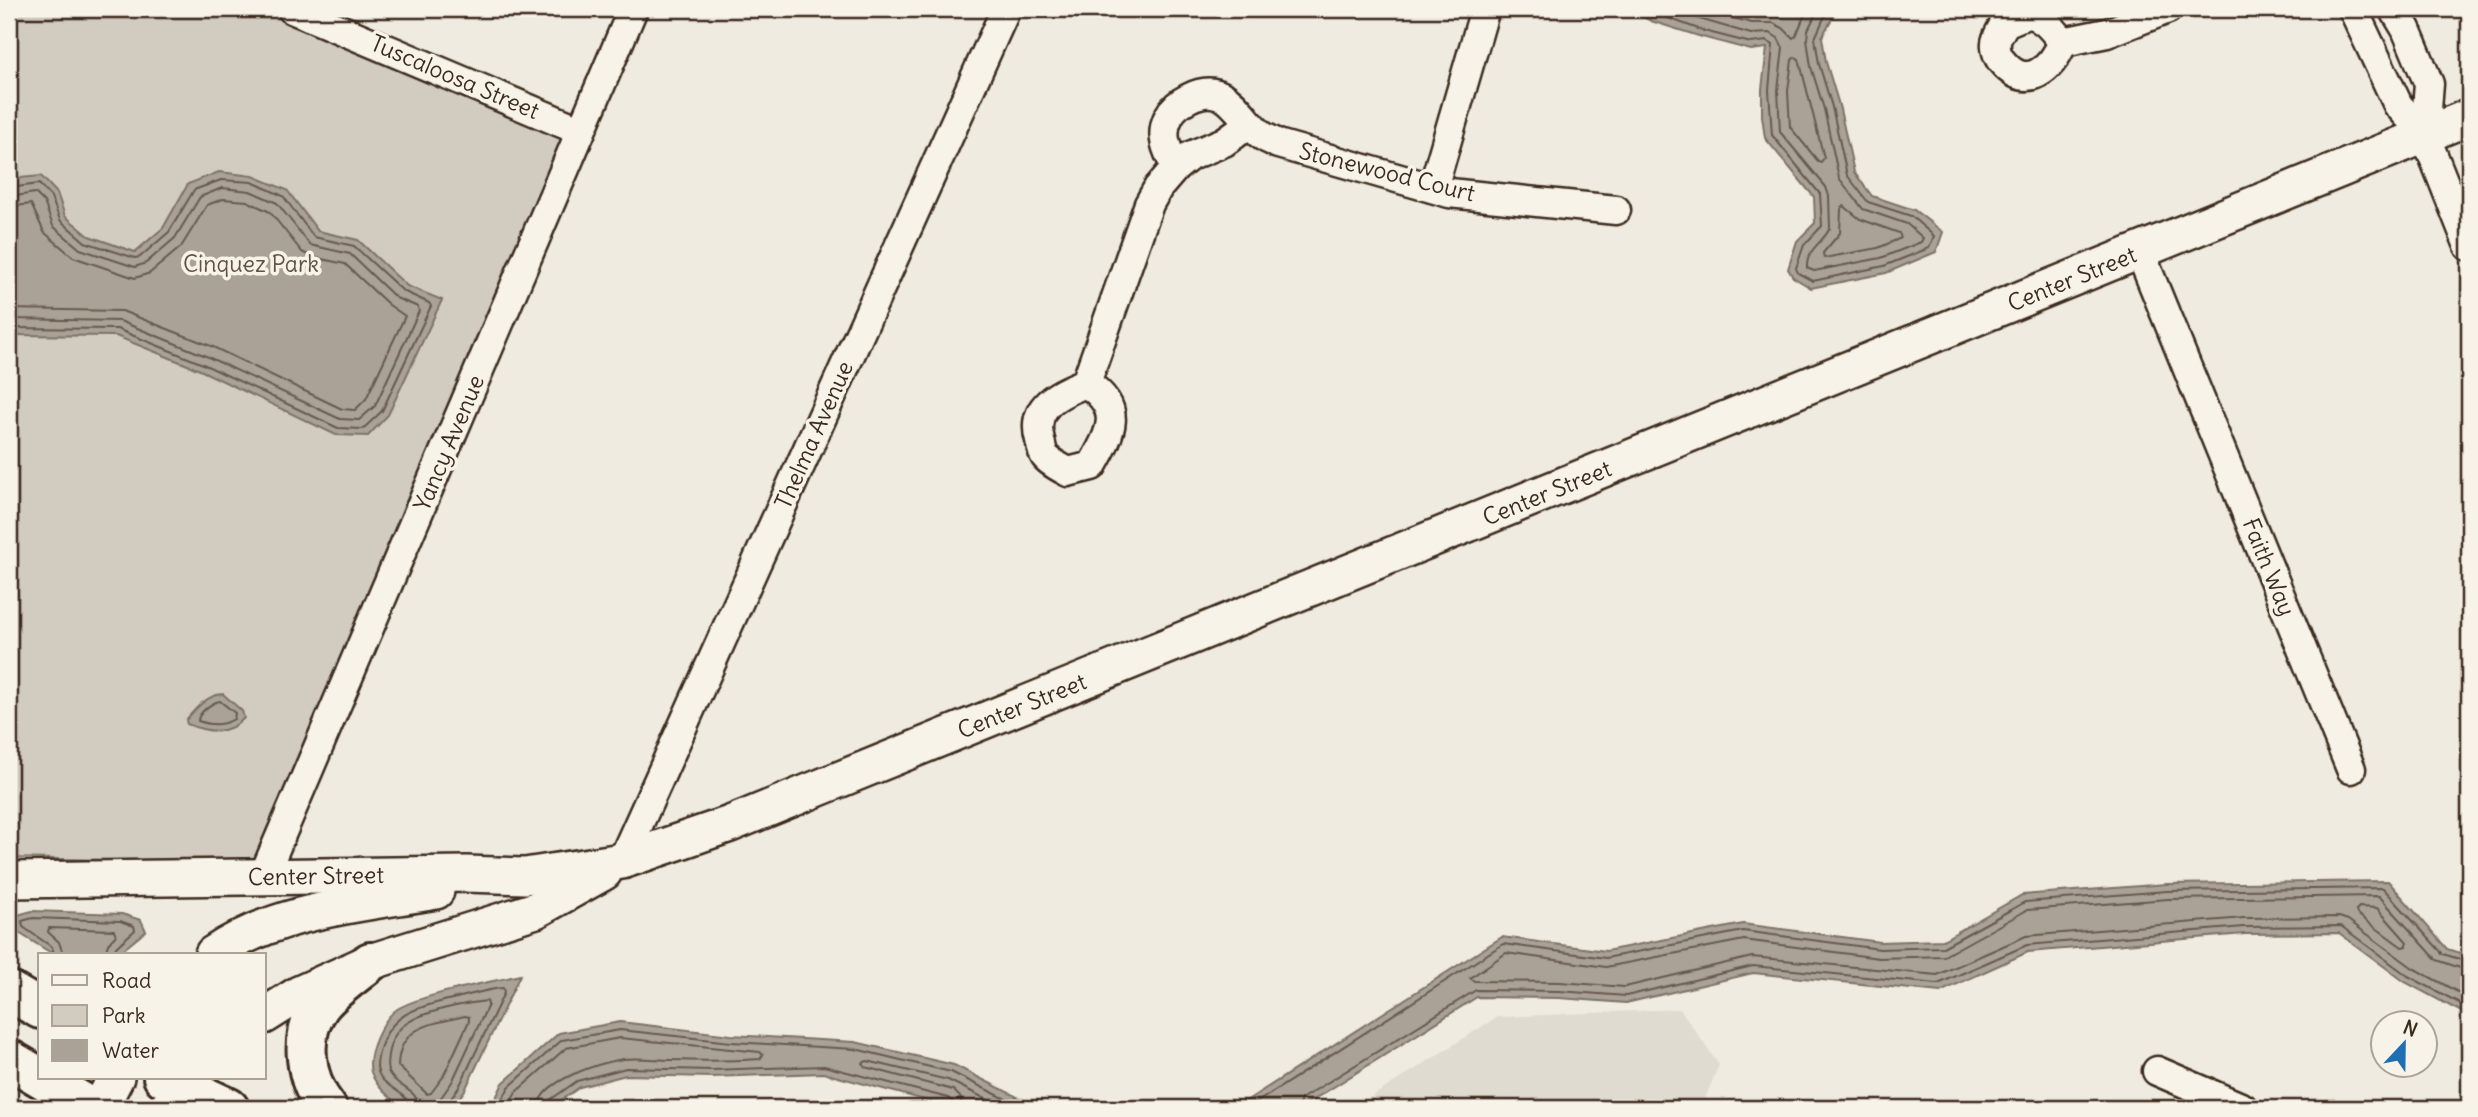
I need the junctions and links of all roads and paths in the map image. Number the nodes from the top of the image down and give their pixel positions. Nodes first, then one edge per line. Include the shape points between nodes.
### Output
1 (292, 9) edge
2 (633, 9) edge
3 (1006, 9) edge
4 (1485, 9) edge
5 (2168, 9) edge
6 (2353, 9) edge
7 (2394, 9) edge
8 (336, 17) edge
9 (2063, 42) dead end
10 (2469, 117) edge
11 (1249, 124) junction
12 (579, 130) junction
13 (2425, 135) junction
14 (1176, 167) junction
15 (1433, 188) junction
16 (1616, 210) dead end
17 (2469, 246) edge
18 (2140, 252) junction
19 (1086, 383) dead end
20 (2351, 769) dead end
21 (622, 862) junction
22 (525, 876) junction
23 (263, 877) junction
24 (9, 880) edge
25 (214, 953) edge
26 (370, 962) junction
27 (9, 991) edge
28 (38, 1008) edge
29 (266, 1015) edge
30 (9, 1059) edge
31 (2157, 1072) dead end
32 (38, 1076) edge
33 (41, 1078) edge
34 (115, 1078) edge
35 (176, 1087) edge
36 (92, 1108) edge
37 (100, 1108) edge
38 (229, 1108) edge
39 (327, 1108) edge
40 (2243, 1108) edge

1 - 8 street, Tuscaloosa Street
2 - 12 street, Yancy Avenue
3 - 21 street, Thelma Avenue
4 - 15 street
5 - 9 street via 2107,33
6 - 13 street via 2398,105
7 - 13 street via 2429,83
8 - 12 street, Tuscaloosa Street
10 - 13 street, Center Street
11 - 14 street
11 - 14 street, Stonewood Court via 1228,99 1211,93 1179,103 1164,132 1166,149
11 - 15 street, Stonewood Court via 1278,144
12 - 23 street, Yancy Avenue
13 - 17 street
13 - 18 street, Center Street
14 - 19 street via 1149,204
15 - 16 street, Stonewood Court via 1466,196
18 - 20 street, Faith Way
18 - 21 street, Center Street via 730,824
21 - 22 street, Center Street
21 - 26 street, Center Street via 536,911
22 - 23 street, Center Street
22 - 25 street via 309,913 258,930
23 - 24 street, Center Street
26 - 29 street, Center Street via 299,993
26 - 39 main road via 321,1004 309,1026 308,1073
27 - 28 main road
30 - 32 main road
31 - 40 street
33 - 36 main road
34 - 37 street
35 - 38 main road

